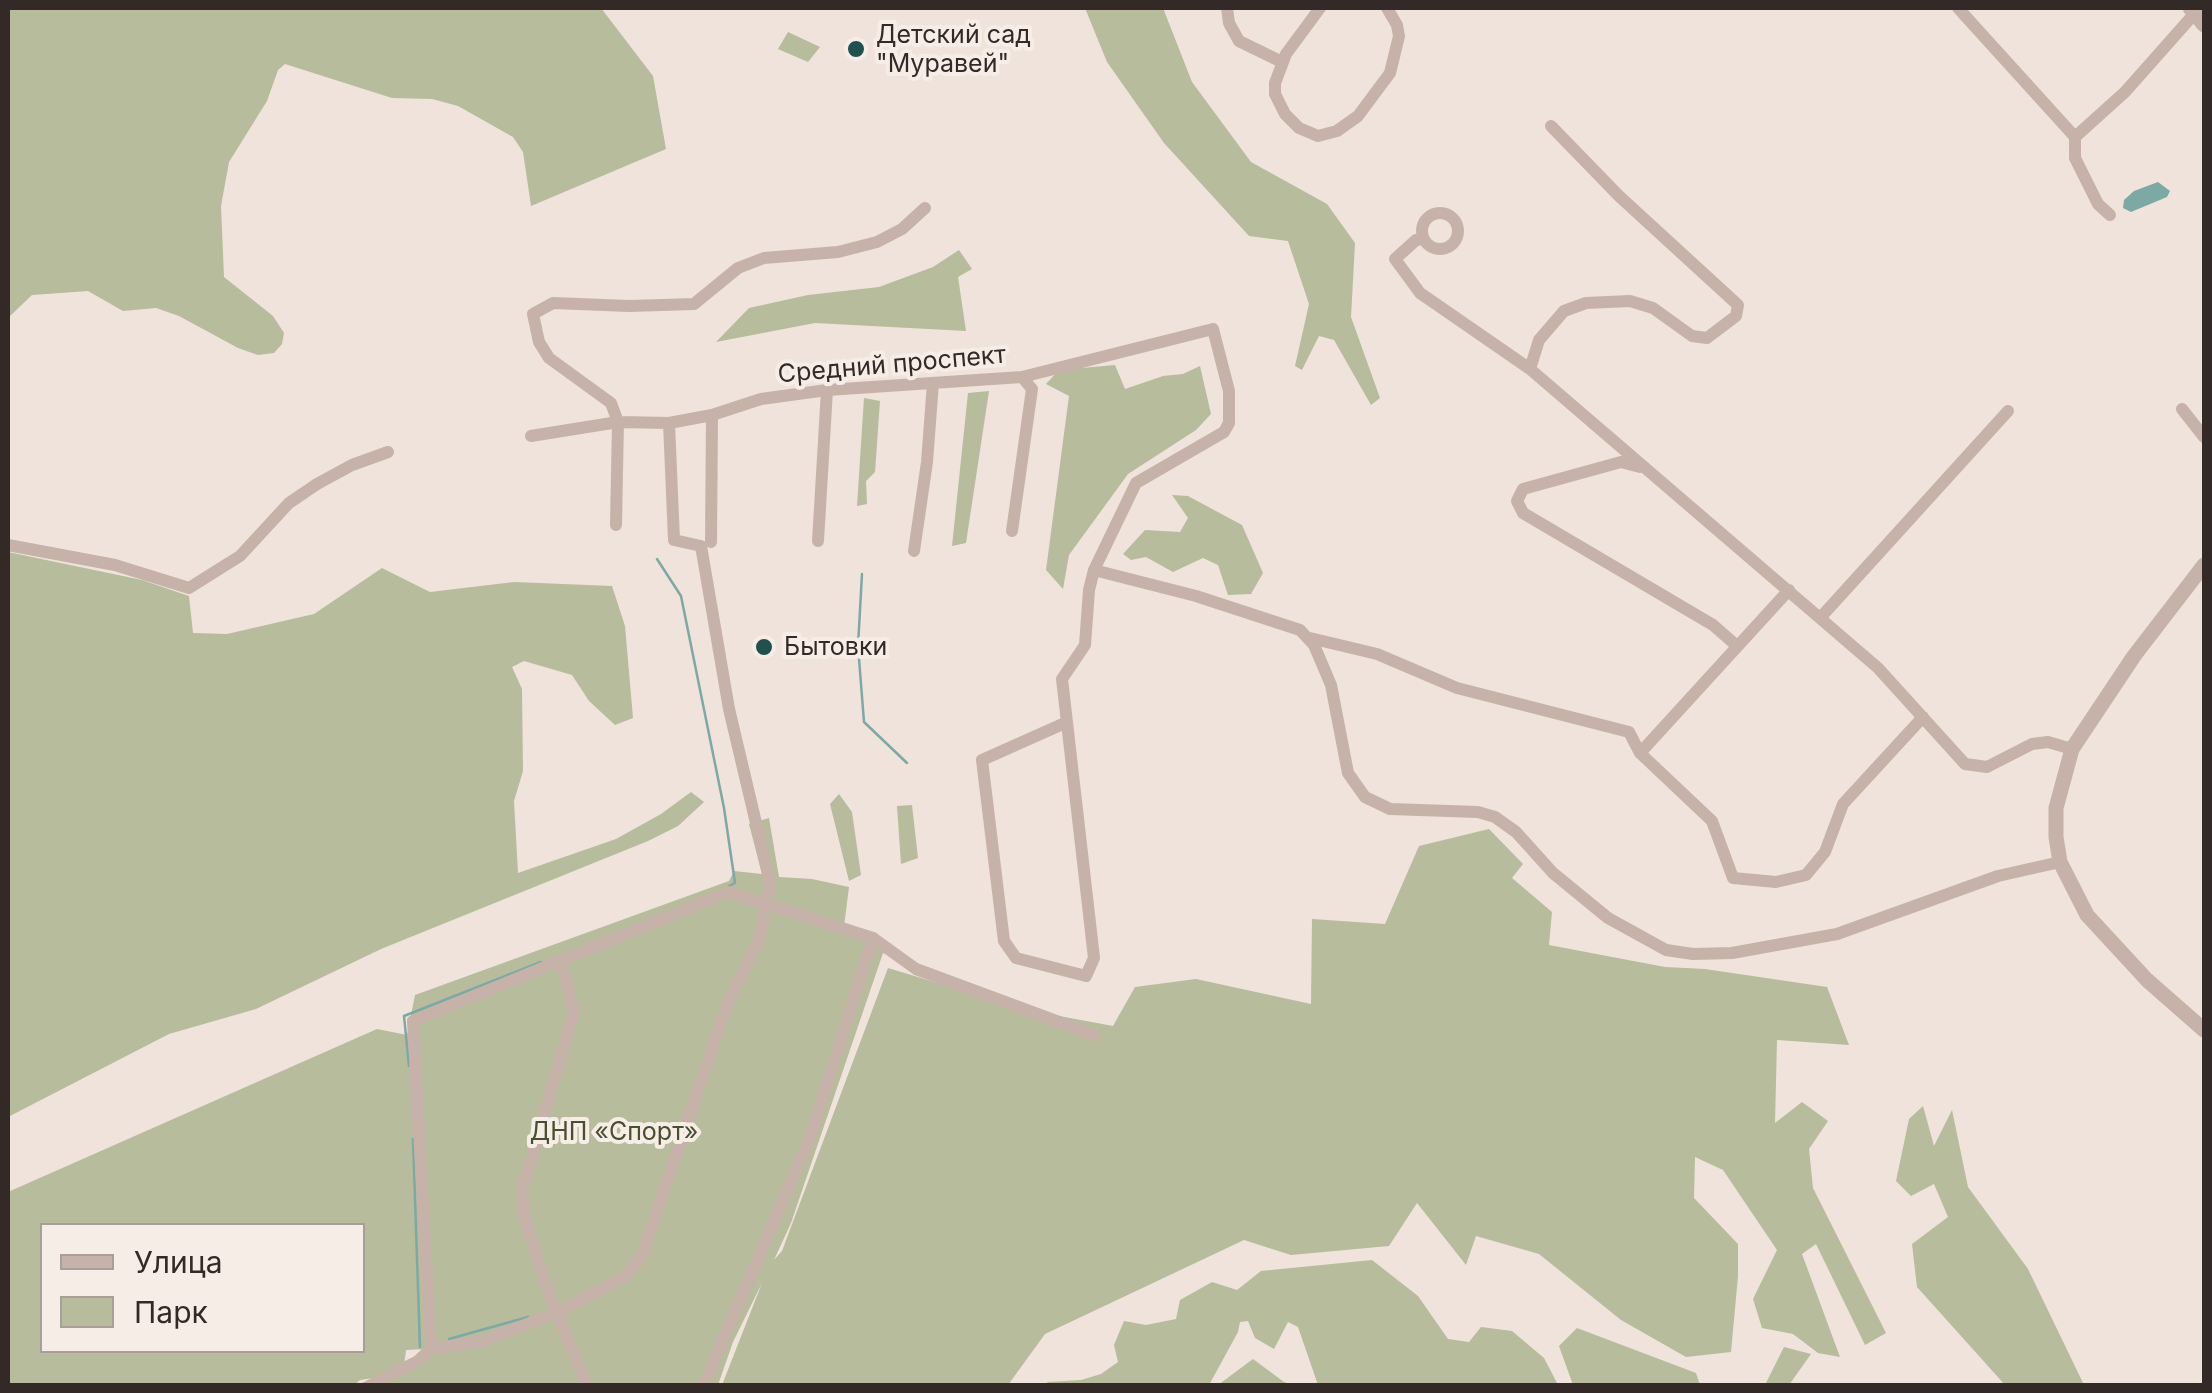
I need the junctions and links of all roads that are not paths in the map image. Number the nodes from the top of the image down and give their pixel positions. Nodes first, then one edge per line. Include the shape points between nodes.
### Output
1 (1227, 8) edge
2 (1320, 8) edge
3 (1387, 8) edge
4 (1958, 8) edge
5 (2196, 15) edge
6 (1282, 62) junction
7 (1551, 126) dead end
8 (2075, 138) junction
9 (925, 208) dead end
10 (2110, 216) dead end
11 (1423, 240) dead end
12 (1530, 368) junction
13 (1022, 376) junction
14 (933, 383) junction
15 (827, 390) junction
16 (2182, 409) dead end
17 (2008, 411) dead end
18 (712, 414) junction
19 (618, 422) junction
20 (668, 423) junction
21 (530, 436) dead end
22 (2204, 437) edge
23 (388, 452) dead end
24 (1640, 467) junction
25 (616, 525) dead end
26 (1012, 531) dead end
27 (818, 541) dead end
28 (711, 542) dead end
29 (8, 545) edge
30 (914, 551) dead end
31 (2204, 565) edge
32 (1094, 570) junction
33 (1789, 590) junction
34 (1820, 617) junction
35 (1310, 638) junction
36 (1737, 646) junction
37 (1923, 717) junction
38 (1065, 723) junction
39 (2072, 748) junction
40 (1640, 753) junction
41 (2060, 862) junction
42 (766, 906) junction
43 (874, 938) junction
44 (562, 961) junction
45 (2204, 1030) edge
46 (1094, 1036) dead end
47 (558, 1312) junction
48 (431, 1349) junction
49 (369, 1386) edge
50 (587, 1386) edge
51 (700, 1386) edge

1 - 6 street via 1239,40
2 - 6 street
3 - 6 street via 1399,36 1395,61 1368,104 1337,132 1308,133 1285,114 1275,94
4 - 8 street
5 - 8 street
7 - 12 street via 1738,305 1736,316 1706,338 1630,301 1586,303 1564,312 1539,340
8 - 10 street via 2075,158
9 - 19 street via 878,242 764,258 738,268 694,304 553,302 533,314 550,358 611,403
11 - 12 street via 1394,258 1420,293
12 - 24 street
13 - 14 street, Средний проспект
13 - 26 street via 1032,389
13 - 32 street, Средний проспект via 1213,329 1229,391 1229,423 1136,482
14 - 15 street, Средний проспект
14 - 30 street
15 - 18 street, Средний проспект
15 - 27 street
16 - 22 street
17 - 34 street
18 - 20 street, Средний проспект
18 - 28 street
19 - 20 street, Средний проспект
19 - 21 street, Средний проспект
19 - 25 street
20 - 42 street via 674,540 701,546 729,709 770,882
23 - 29 street via 289,503 240,556 189,588 115,565
24 - 33 street
24 - 36 street via 1622,462 1523,489 1517,501 1524,513
31 - 39 street
32 - 35 street via 1196,596
32 - 38 street via 1085,645 1062,679
33 - 34 street
33 - 36 street
34 - 37 street
35 - 40 street via 1377,654 1457,688 1629,732
35 - 41 street via 1331,685 1348,773 1365,797 1390,809 1495,817 1577,894 1666,950 1732,953 1837,934 1998,876
36 - 40 street
37 - 39 street via 1965,764 1987,766 2032,744
37 - 40 street via 1843,804 1825,852 1806,875 1776,882 1733,878 1712,821
38 - 38 street via 982,760 1004,942 1016,958 1086,976 1094,958
39 - 41 street via 2056,808
41 - 45 street via 2073,894 2110,944
42 - 43 street
42 - 44 street via 728,892
42 - 47 street via 642,1256 623,1278
43 - 46 street via 916,969
43 - 51 street via 811,1135
44 - 47 street via 574,1012 522,1192
44 - 48 street via 413,1021
47 - 48 street via 484,1341
47 - 50 street
48 - 49 street

